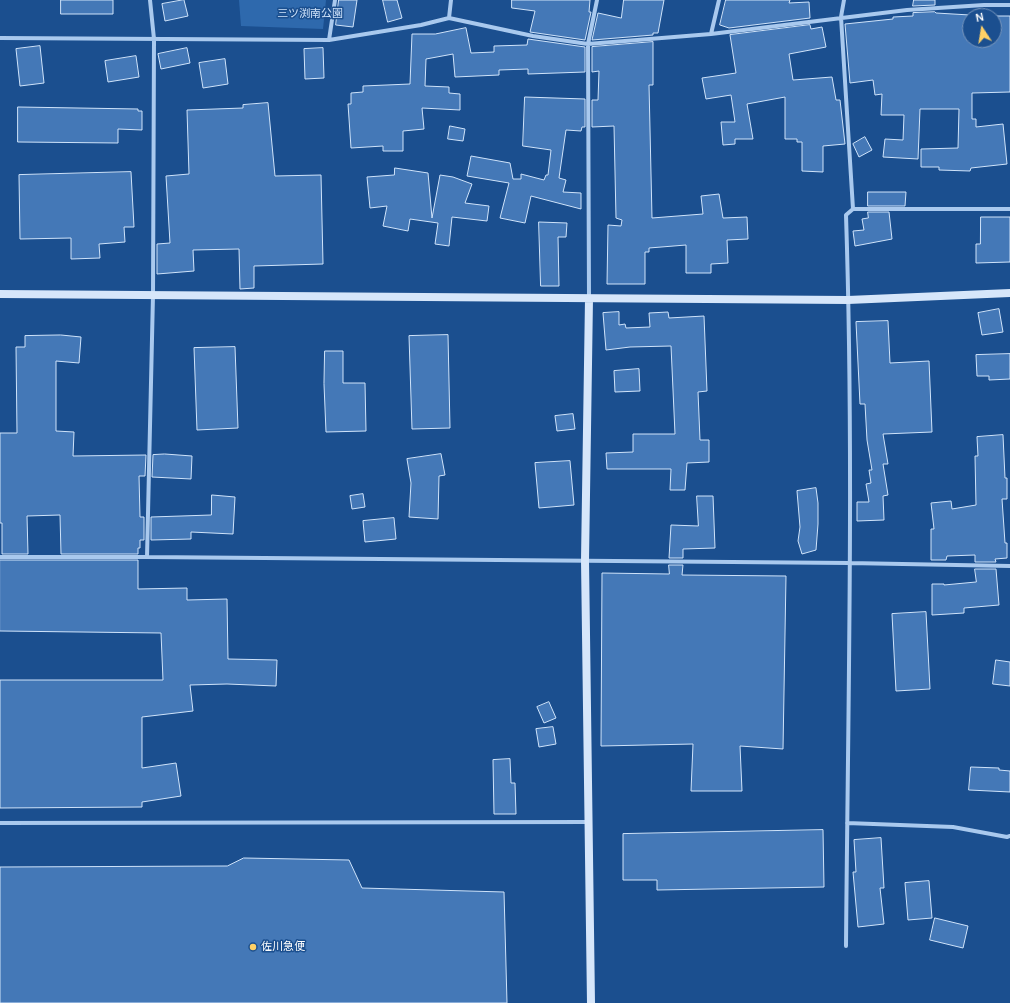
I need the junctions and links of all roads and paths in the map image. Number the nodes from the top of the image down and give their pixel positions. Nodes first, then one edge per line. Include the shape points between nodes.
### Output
1 (150, 0) edge
2 (335, 0) edge
3 (451, 0) edge
4 (597, 0) edge
5 (719, 0) edge
6 (844, 0) edge
7 (1010, 5) edge
8 (841, 17) junction
9 (449, 18) junction
10 (711, 34) junction
11 (0, 38) edge
12 (154, 39) junction
13 (329, 40) junction
14 (588, 44) junction
15 (853, 209) junction
16 (1010, 209) edge
17 (1010, 293) edge
18 (0, 294) edge
19 (153, 295) junction
20 (589, 299) junction
21 (848, 300) junction
22 (0, 557) edge
23 (147, 557) junction
24 (585, 560) junction
25 (849, 563) junction
26 (1010, 566) edge
27 (588, 822) junction
28 (0, 823) edge
29 (847, 823) junction
30 (1008, 836) edge
31 (1010, 841) edge
32 (846, 946) dead end
33 (591, 1003) edge

1 - 12 street
2 - 13 street
3 - 9 street
4 - 14 street
5 - 10 street
6 - 8 street
7 - 8 street via 907,10
8 - 10 street
8 - 15 street
9 - 13 street via 422,26
9 - 14 street via 533,36
10 - 14 street
11 - 12 street
12 - 13 street
12 - 19 street
14 - 20 street
15 - 16 street
15 - 21 street via 846,216
17 - 21 street
18 - 19 street
19 - 20 street
19 - 23 street
20 - 21 street
20 - 24 street
21 - 25 street
22 - 23 street
23 - 24 street
24 - 25 street
24 - 27 street
25 - 26 street
25 - 29 street
27 - 28 street
27 - 33 street
29 - 30 street via 953,827
29 - 32 street
30 - 31 street

